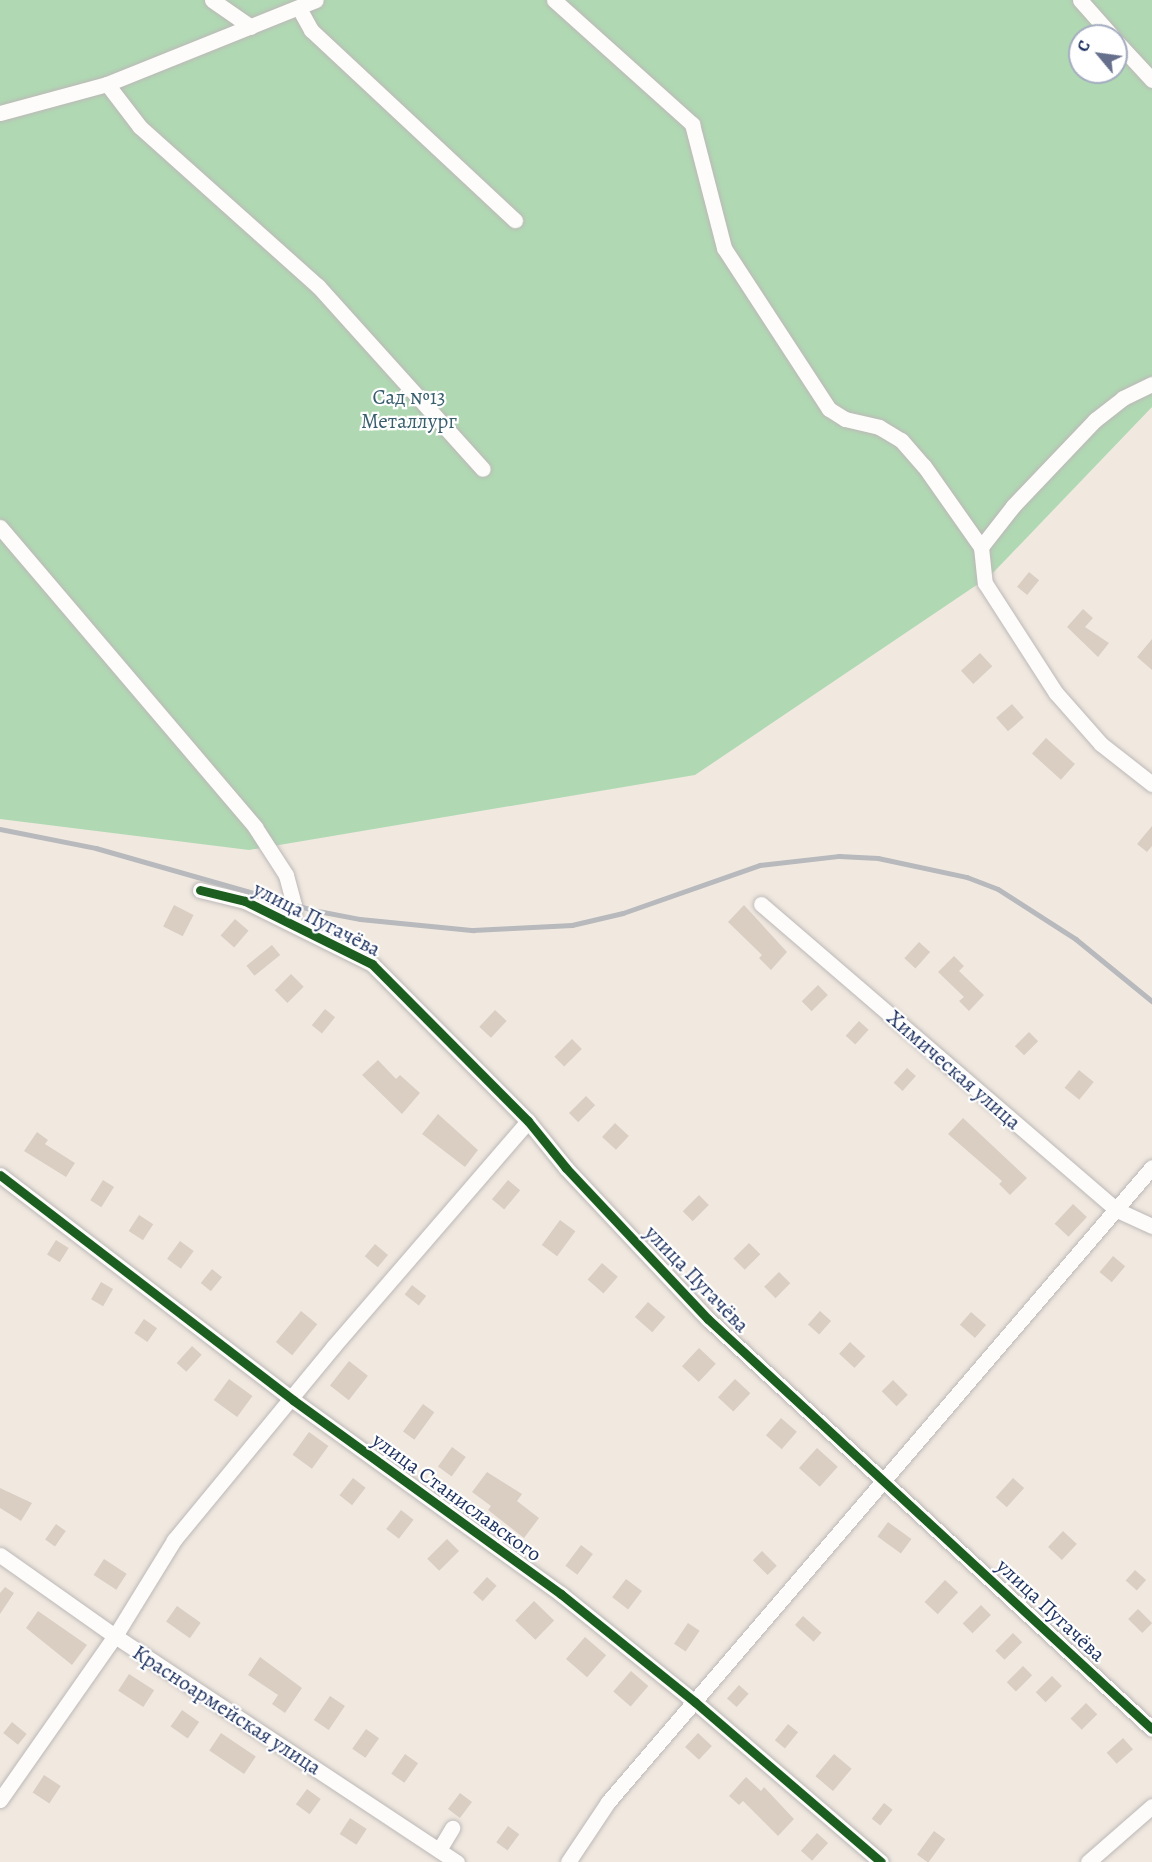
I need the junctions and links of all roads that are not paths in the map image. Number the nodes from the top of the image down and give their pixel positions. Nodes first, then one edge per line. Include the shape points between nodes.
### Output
1 (212, 0) edge
2 (316, 0) edge
3 (554, 0) edge
4 (1080, 0) edge
5 (300, 10) junction
6 (1101, 24) edge
7 (251, 27) junction
8 (1128, 54) edge
9 (1152, 80) edge
10 (107, 84) junction
11 (2, 110) edge
12 (515, 220) dead end
13 (1152, 384) edge
14 (483, 469) dead end
15 (0, 527) edge
16 (981, 547) junction
17 (1152, 784) edge
18 (200, 890) dead end
19 (761, 904) dead end
20 (293, 923) junction
21 (528, 1121) junction
22 (1152, 1167) edge
23 (0, 1175) edge
24 (1115, 1209) junction
25 (1152, 1226) edge
26 (293, 1400) junction
27 (883, 1478) junction
28 (0, 1555) edge
29 (115, 1636) junction
30 (695, 1702) junction
31 (1152, 1729) edge
32 (0, 1800) edge
33 (1152, 1806) edge
34 (452, 1828) dead end
35 (439, 1850) junction
36 (456, 1862) edge
37 (568, 1862) edge
38 (881, 1862) edge
39 (1088, 1862) edge

1 - 7 street
2 - 5 street
3 - 16 street via 692,124 724,248 829,409 845,419 879,427 901,440
4 - 6 street
5 - 7 street
5 - 12 street via 311,30
7 - 10 street
8 - 9 street
10 - 11 street
10 - 14 street via 140,128 318,286
13 - 16 street via 1123,398 1095,420 1013,506
15 - 20 street via 255,827 286,876 294,905
16 - 17 street via 985,583 1056,693 1101,744
18 - 20 street, улица Пугачёва via 245,901
19 - 24 street, Химическая улица
20 - 21 street, улица Пугачёва via 372,964
21 - 26 street via 333,1347
21 - 27 street, улица Пугачёва via 566,1168 708,1318
22 - 24 street
23 - 26 street, улица Станиславского
24 - 25 street, Химическая улица
24 - 27 street
26 - 29 street via 174,1540
26 - 30 street, улица Станиславского via 561,1594
27 - 30 street
27 - 31 street, улица Пугачёва
28 - 29 street, Красноармейская улица
29 - 32 street
29 - 35 street, Красноармейская улица
30 - 37 street via 608,1802
30 - 38 street, улица Станиславского
33 - 39 street
34 - 35 street
35 - 36 street, Красноармейская улица

